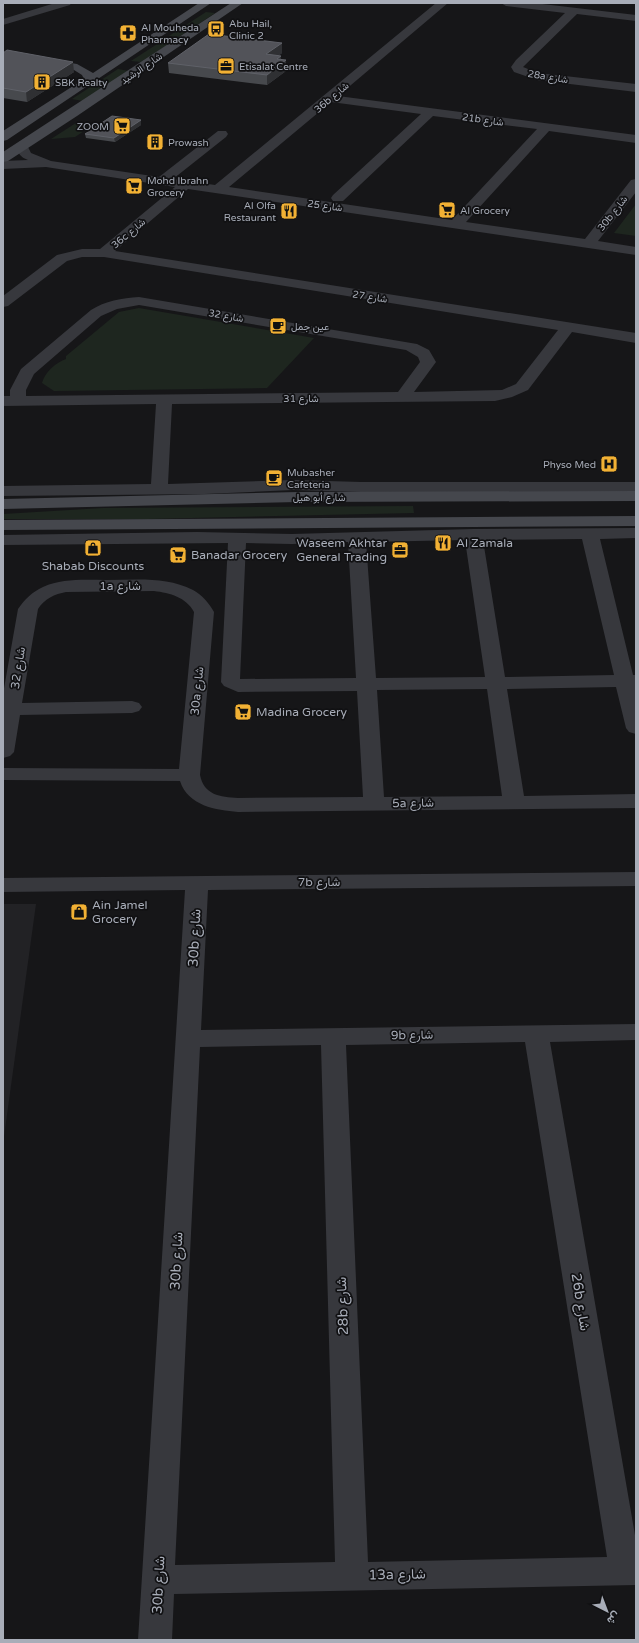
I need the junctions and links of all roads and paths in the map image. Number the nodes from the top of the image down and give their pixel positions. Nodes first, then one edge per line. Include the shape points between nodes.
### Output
1 (66, 3) edge
2 (206, 3) edge
3 (238, 3) edge
4 (444, 3) edge
5 (506, 3) edge
6 (574, 11) junction
7 (636, 18) edge
8 (3, 22) edge
9 (3, 55) edge
10 (90, 80) junction
11 (636, 88) edge
12 (330, 98) junction
13 (430, 112) junction
14 (545, 128) junction
15 (222, 134) dead end
16 (3, 137) edge
17 (636, 139) edge
18 (22, 146) junction
19 (3, 158) edge
20 (48, 164) junction
21 (3, 165) edge
22 (162, 181) junction
23 (636, 183) edge
24 (186, 184) junction
25 (218, 189) junction
26 (338, 198) dead end
27 (456, 225) junction
28 (588, 244) junction
29 (636, 251) edge
30 (104, 252) junction
31 (3, 302) edge
32 (568, 327) junction
33 (636, 338) edge
34 (402, 398) junction
35 (164, 399) junction
36 (10, 401) edge
37 (636, 486) edge
38 (159, 489) junction
39 (636, 496) edge
40 (10, 497) edge
41 (636, 510) edge
42 (636, 521) edge
43 (511, 522) junction
44 (3, 525) edge
45 (636, 533) edge
46 (473, 534) junction
47 (590, 534) junction
48 (357, 537) junction
49 (237, 538) junction
50 (3, 540) edge
51 (46, 592) joint
52 (192, 597) joint
53 (630, 682) edge
54 (496, 683) junction
55 (366, 684) junction
56 (132, 707) dead end
57 (11, 709) junction
58 (636, 728) edge
59 (3, 752) edge
60 (3, 774) edge
61 (191, 782) junction
62 (636, 801) edge
63 (514, 802) junction
64 (374, 804) junction
65 (636, 879) edge
66 (197, 883) junction
67 (3, 885) edge
68 (636, 1032) edge
69 (536, 1033) junction
70 (333, 1036) junction
71 (188, 1039) junction
72 (630, 1571) edge
73 (352, 1575) junction
74 (158, 1580) junction
75 (155, 1640) edge

1 - 8 street
2 - 10 main road, شارع الرشيد
3 - 18 main road, شارع الرشيد
4 - 12 street, 36b شارع
5 - 6 street
6 - 7 street
6 - 11 street, 28a شارع via 520,62 518,70 537,76
9 - 10 main road via 77,68 88,73
10 - 16 main road, شارع الرشيد
12 - 13 street, 21b شارع
12 - 25 street, 36b شارع
13 - 14 street, 21b شارع
13 - 26 street
14 - 17 street, 21b شارع
14 - 27 street
15 - 22 street
18 - 19 main road, شارع الرشيد
18 - 20 street, شارع 25 via 26,155
20 - 21 street
20 - 22 street, شارع 25
22 - 24 street, شارع 25
23 - 28 street, 30b شارع
24 - 25 street, شارع 25
24 - 30 street, 36c شارع
25 - 27 street, شارع 25
27 - 28 street, شارع 25
28 - 29 street, شارع 25
30 - 31 street, 36c شارع via 82,253 62,258
30 - 32 street, شارع 27
32 - 33 street, شارع 27
32 - 34 street, شارع 31 via 527,382 515,391 489,396
34 - 35 street, شارع 31
34 - 36 street, شارع 32 via 428,362 424,353 416,349 139,301 118,303 96,313 27,372
35 - 36 street, شارع 31
35 - 38 street
37 - 38 street via 293,485
38 - 40 street
39 - 40 main road, شارع أبو هيل
41 - 43 main road via 532,513
42 - 43 main road
43 - 44 main road
45 - 47 street
46 - 47 street
46 - 48 street
46 - 54 street
47 - 53 street
48 - 49 street
48 - 55 street
49 - 50 street
49 - 55 street via 231,682 238,686
51 - 52 street, 1a شارع via 67,587 153,586 181,591
51 - 57 street, شارع 32 via 31,602 28,609
52 - 61 street, 30a شارع via 204,612
53 - 54 street
53 - 58 street
54 - 55 street
54 - 63 street
55 - 64 street
56 - 57 street
57 - 59 street, شارع 32
60 - 61 street
61 - 64 street, 5a شارع via 201,796 224,804
62 - 63 street, 5a شارع
63 - 64 street, 5a شارع
65 - 66 street, 7b شارع
66 - 67 street, 7b شارع
66 - 71 street, 30b شارع
68 - 69 street, 9b شارع
69 - 70 street, 9b شارع
69 - 72 street, 26b شارع
70 - 71 street, 9b شارع
70 - 73 street, 28b شارع
71 - 74 street, 30b شارع
72 - 73 street, 13a شارع
73 - 74 street, 13a شارع
74 - 75 street, 30b شارع

